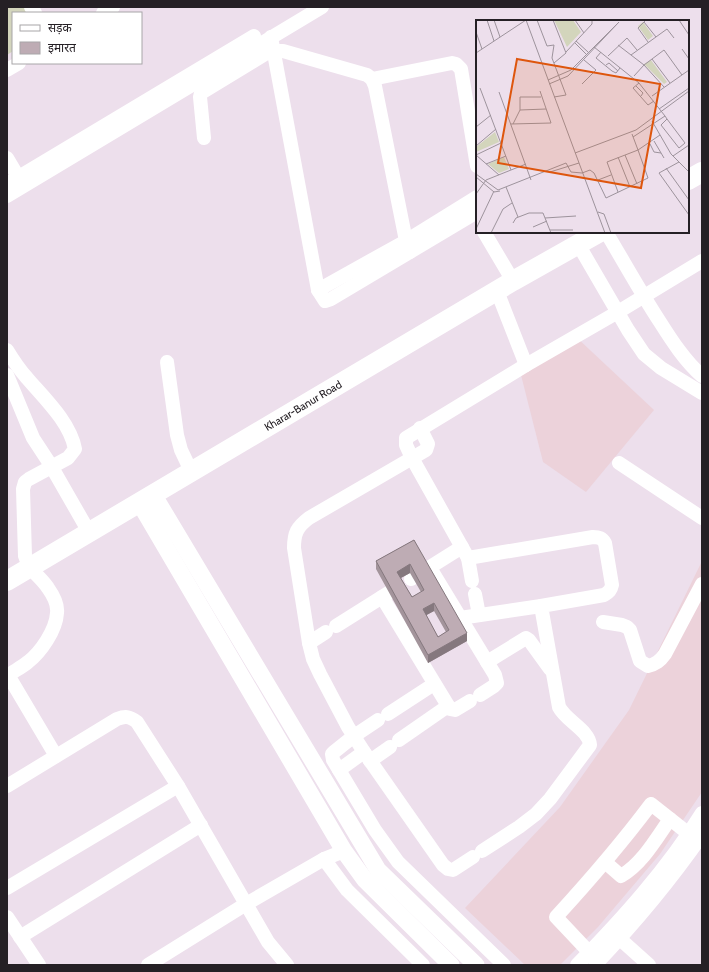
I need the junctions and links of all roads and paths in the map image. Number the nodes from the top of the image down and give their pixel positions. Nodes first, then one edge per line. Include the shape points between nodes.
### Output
1 (303, 7) edge
2 (322, 7) edge
3 (272, 44) junction
4 (17, 64) edge
5 (7, 70) edge
6 (372, 79) junction
7 (204, 138) dead end
8 (7, 158) edge
9 (476, 160) edge
10 (702, 172) edge
11 (689, 179) edge
12 (16, 182) edge
13 (7, 196) edge
14 (476, 198) edge
15 (476, 216) edge
16 (484, 233) edge
17 (598, 233) edge
18 (607, 233) edge
19 (578, 244) junction
20 (408, 246) junction
21 (702, 261) edge
22 (505, 286) junction
23 (644, 297) junction
24 (618, 312) junction
25 (7, 350) edge
26 (167, 362) dead end
27 (526, 364) junction
28 (7, 375) edge
29 (702, 376) edge
30 (702, 393) edge
31 (412, 458) junction
32 (619, 463) dead end
33 (51, 467) junction
34 (192, 471) junction
35 (146, 498) junction
36 (702, 518) edge
37 (89, 532) junction
38 (465, 553) junction
39 (29, 568) junction
40 (430, 568) junction
41 (7, 581) edge
42 (702, 584) edge
43 (382, 597) junction
44 (541, 606) junction
45 (479, 615) junction
46 (460, 618) junction
47 (603, 622) dead end
48 (309, 643) junction
49 (487, 662) junction
50 (553, 672) junction
51 (7, 675) edge
52 (434, 684) junction
53 (7, 691) edge
54 (448, 706) junction
55 (354, 736) junction
56 (367, 756) junction
57 (52, 758) junction
58 (339, 770) junction
59 (7, 786) edge
60 (178, 786) junction
61 (702, 813) edge
62 (670, 819) junction
63 (201, 824) junction
64 (696, 834) edge
65 (344, 851) junction
66 (324, 859) junction
67 (605, 862) junction
68 (7, 888) edge
69 (246, 904) junction
70 (7, 917) edge
71 (20, 937) junction
72 (620, 939) junction
73 (592, 959) edge
74 (39, 965) edge
75 (148, 965) edge
76 (286, 965) edge
77 (423, 965) edge
78 (451, 965) edge
79 (476, 965) edge
80 (504, 965) edge
81 (577, 965) edge
82 (649, 965) edge

1 - 12 street
2 - 3 street
3 - 6 street via 283,51 359,72
3 - 7 street via 265,54 202,93 200,102
3 - 12 street
3 - 20 street via 318,290 322,299 329,301
4 - 5 street
6 - 9 street via 452,63 459,66
6 - 20 street
8 - 12 street
10 - 11 highway
12 - 13 street
14 - 20 street
15 - 20 street
16 - 22 street
17 - 19 highway, Kharar-Banur Road
18 - 23 street
19 - 22 highway, Kharar-Banur Road
19 - 24 street
21 - 23 street
22 - 27 street
22 - 34 highway, Kharar-Banur Road
23 - 24 street
23 - 29 street via 669,336
24 - 27 street
24 - 30 street via 644,354
25 - 33 street via 57,413 74,442 75,449 72,454
26 - 34 street via 177,435 181,450
27 - 31 street via 406,438
28 - 33 street via 33,438
31 - 38 street
31 - 48 street via 309,518 297,531 294,548
32 - 36 street
33 - 37 street
33 - 39 street via 25,482 23,489 25,556
34 - 35 highway, Kharar-Banur Road
35 - 37 highway, Kharar-Banur Road
35 - 65 main road
35 - 79 main road via 378,870
37 - 39 highway, Kharar-Banur Road
38 - 40 street
38 - 44 street via 593,537 602,539 605,543 612,590 604,595
38 - 45 street
39 - 41 highway, Kharar-Banur Road
39 - 51 street via 48,588 55,599 58,612 44,646 27,663
40 - 43 street
40 - 46 street
42 - 47 street via 665,654 653,665 648,666 640,661 627,627
43 - 48 street
43 - 52 street
44 - 45 street
44 - 50 street
45 - 46 street
46 - 49 street
48 - 55 street via 320,674
49 - 50 street via 528,638
49 - 54 street via 495,675 494,686 455,710
50 - 56 street via 557,699 562,712 586,734 590,745 536,814 453,870 442,865
51 - 57 street
52 - 54 street
52 - 55 street
53 - 57 street
54 - 56 street via 395,744
55 - 56 street
55 - 58 street via 332,754
56 - 58 street
57 - 59 street
57 - 60 street via 124,716 131,717 137,722
58 - 80 street via 382,841 398,862
60 - 63 street
60 - 68 street
61 - 64 street
62 - 64 street
62 - 67 street via 644,855 621,876
62 - 67 street via 651,804
63 - 69 street
63 - 71 street
64 - 72 street via 656,897
64 - 73 street via 645,891
65 - 66 street
65 - 78 main road via 365,880
66 - 69 street
66 - 77 street via 347,890
67 - 73 street via 556,917
69 - 75 street
69 - 76 street via 268,942
70 - 71 street
71 - 74 street
72 - 73 street
72 - 82 street
73 - 81 street

